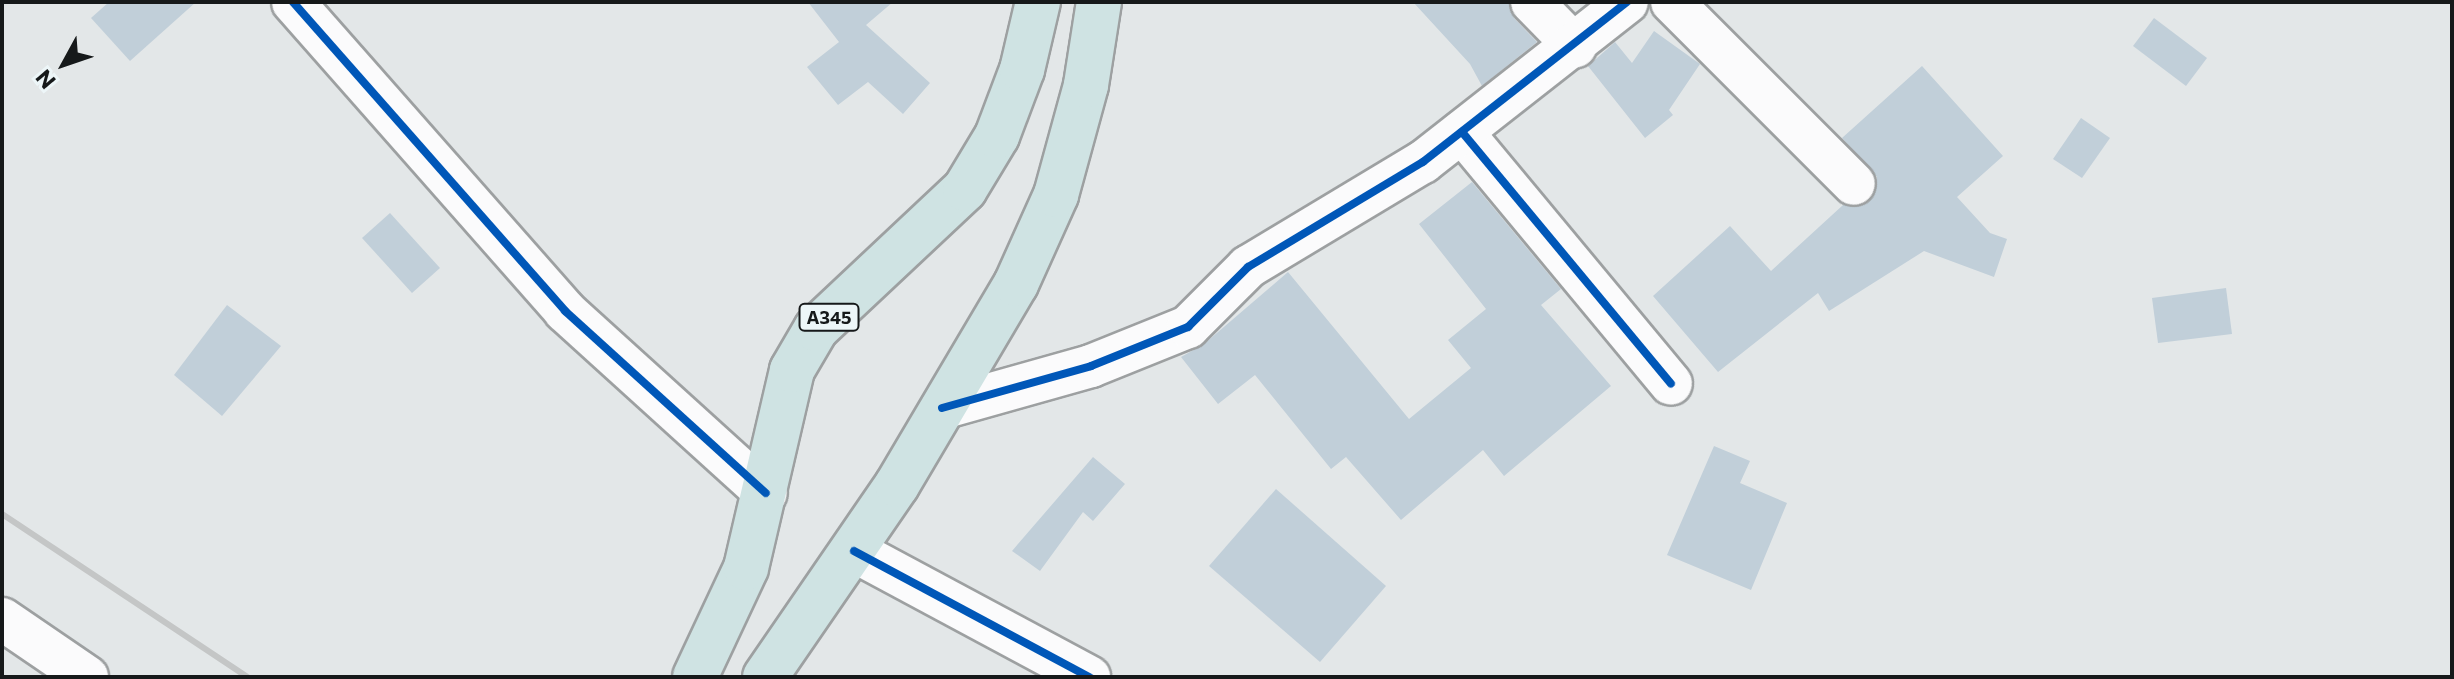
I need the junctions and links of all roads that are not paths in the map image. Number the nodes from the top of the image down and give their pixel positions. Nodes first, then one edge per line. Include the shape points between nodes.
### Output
1 (293, 2) edge
2 (1038, 2) edge
3 (1099, 2) edge
4 (1532, 2) edge
5 (1627, 2) edge
6 (1672, 2) edge
7 (1575, 46) junction
8 (1462, 132) junction
9 (1854, 184) dead end
10 (1671, 384) dead end
11 (942, 408) junction
12 (766, 493) junction
13 (854, 551) junction
14 (2, 619) edge
15 (87, 677) edge
16 (695, 677) edge
17 (765, 677) edge
18 (1089, 677) edge

1 - 12 street via 565,311
2 - 12 highway, A345 via 1022,70 997,136 965,189 816,329 792,370
3 - 11 highway via 1086,85 1056,195 1016,284
4 - 7 street
5 - 7 street
6 - 9 street
7 - 8 street
8 - 10 street
8 - 11 street via 1248,267 1188,327 1091,366
11 - 13 highway
12 - 16 highway, A345 via 746,568
13 - 17 highway
13 - 18 street
14 - 15 street

